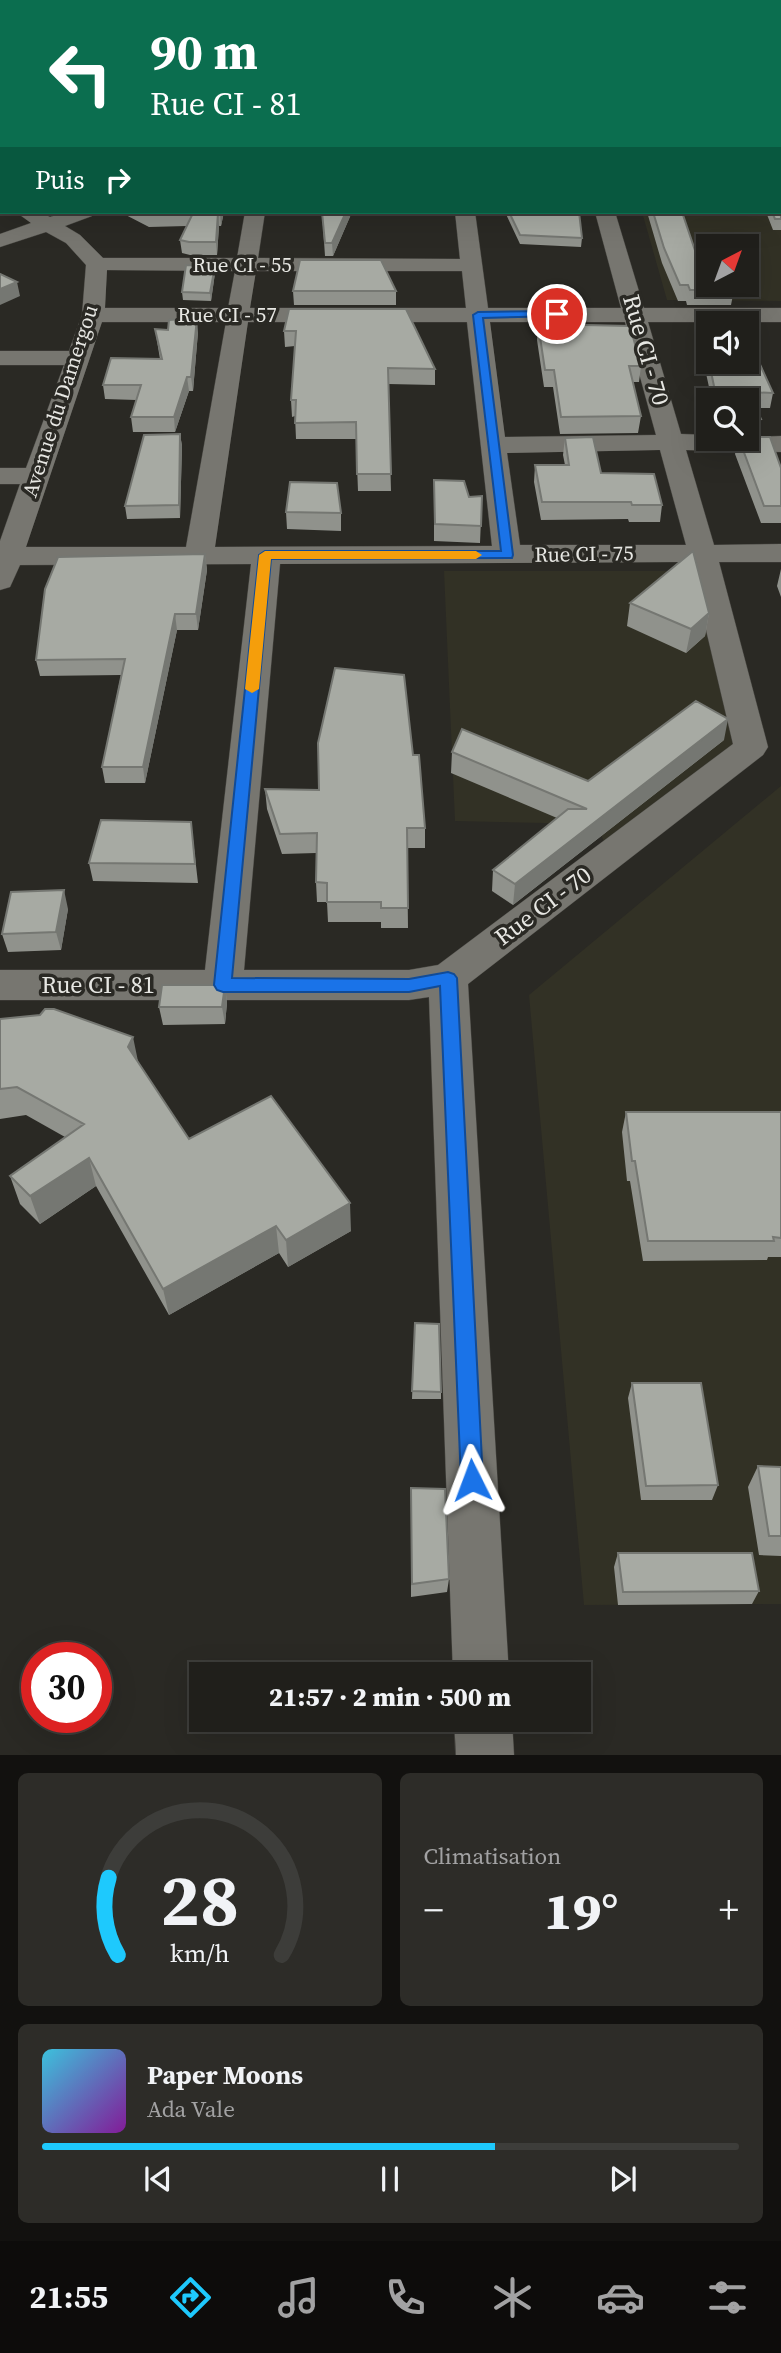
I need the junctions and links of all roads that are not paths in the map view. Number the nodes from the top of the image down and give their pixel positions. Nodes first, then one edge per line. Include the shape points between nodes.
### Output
1 (30, 214) edge
2 (79, 214) edge
3 (256, 214) edge
4 (465, 214) edge
5 (606, 214) edge
6 (51, 224) junction
7 (0, 241) edge
8 (97, 264) junction
9 (247, 265) junction
10 (472, 265) junction
11 (636, 313) junction
12 (93, 315) junction
13 (239, 315) junction
14 (478, 315) junction
15 (781, 315) edge
16 (0, 358) edge
17 (79, 358) junction
18 (671, 442) junction
19 (781, 444) edge
20 (494, 445) junction
21 (0, 476) edge
22 (37, 476) junction
23 (702, 552) junction
24 (781, 553) edge
25 (199, 555) junction
26 (265, 555) junction
27 (507, 555) junction
28 (5, 568) edge
29 (766, 747) edge
30 (448, 978) junction
31 (0, 985) edge
32 (223, 985) junction
33 (480, 1662) edge
34 (484, 1732) edge
35 (485, 1755) edge

1 - 6 street
2 - 6 street
3 - 9 street
4 - 10 street
5 - 11 street, Rue CI - 70
6 - 7 street
6 - 8 street
8 - 9 street, Rue CI - 55
8 - 12 street, Avenue du Damergou
9 - 10 street, Rue CI - 55
9 - 13 street
10 - 14 street
11 - 14 street, Rue CI - 57
11 - 15 street, Rue CI - 57
11 - 18 street, Rue CI - 70
12 - 13 street, Rue CI - 57
12 - 17 street, Avenue du Damergou
13 - 14 street, Rue CI - 57
13 - 25 street
14 - 20 street
16 - 17 street
17 - 22 street, Avenue du Damergou
18 - 19 street
18 - 20 street
18 - 23 street, Rue CI - 70
20 - 27 street
21 - 22 street
22 - 28 street, Avenue du Damergou
23 - 24 street, Rue CI - 75
23 - 27 street, Rue CI - 75
23 - 29 street, Rue CI - 70
25 - 26 street, Rue CI - 75
25 - 28 street, Rue CI - 75
26 - 27 street, Rue CI - 75
26 - 32 street
29 - 30 street, Rue CI - 70
30 - 32 street, Rue CI - 81 via 409,985
30 - 33 street
31 - 32 street, Rue CI - 81
34 - 35 street

